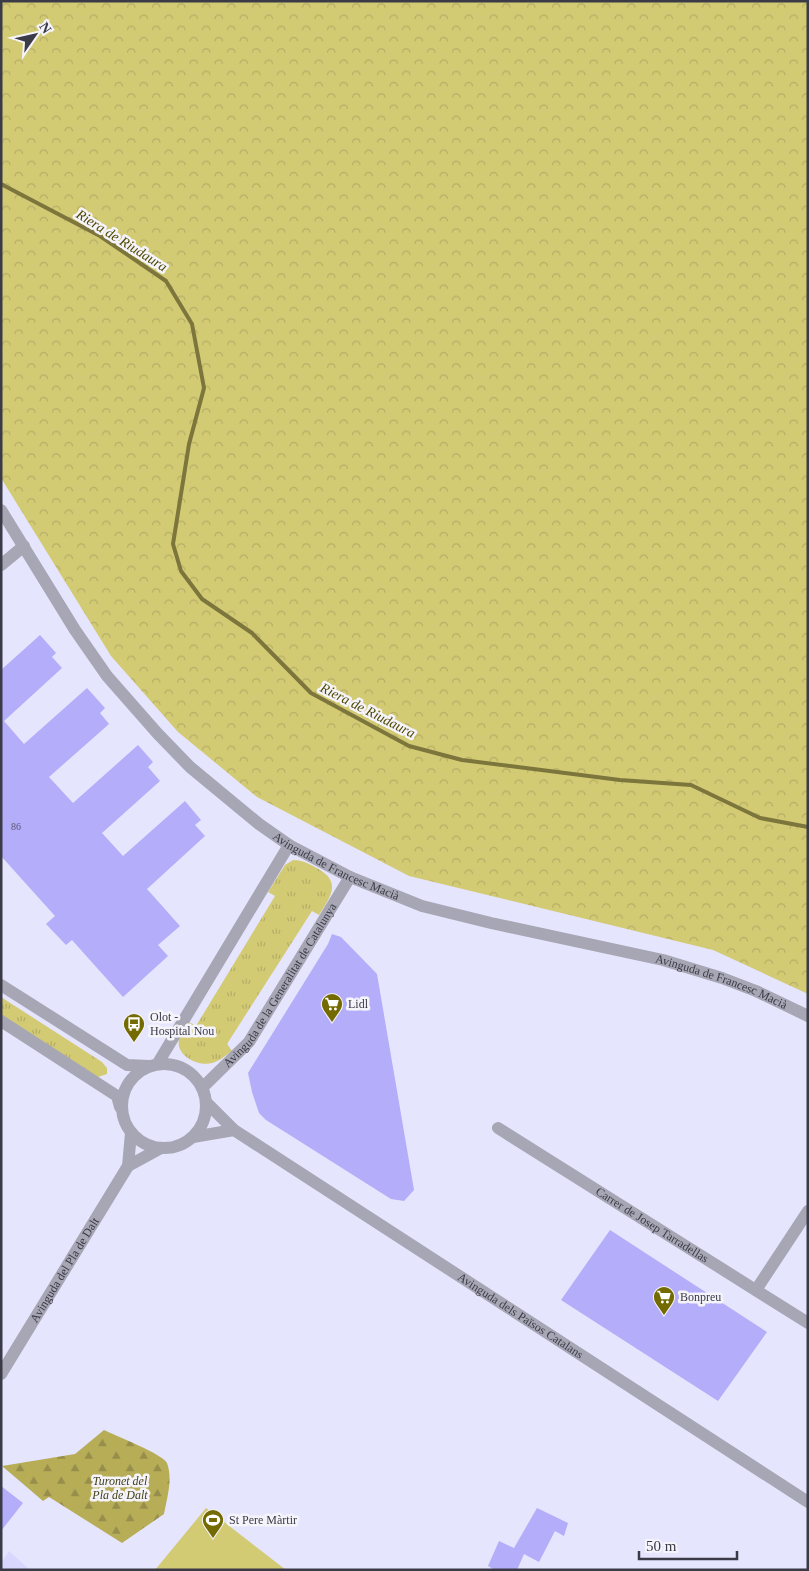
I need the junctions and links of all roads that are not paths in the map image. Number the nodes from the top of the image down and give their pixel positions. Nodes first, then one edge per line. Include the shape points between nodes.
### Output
1 (1, 510) edge
2 (24, 546) junction
3 (1, 565) edge
4 (289, 845) junction
5 (350, 877) junction
6 (1, 985) edge
7 (808, 1016) edge
8 (1, 1021) edge
9 (153, 1065) junction
10 (202, 1088) junction
11 (206, 1102) junction
12 (122, 1113) junction
13 (498, 1128) dead end
14 (234, 1130) junction
15 (131, 1133) junction
16 (193, 1137) junction
17 (161, 1148) junction
18 (128, 1166) junction
19 (808, 1212) edge
20 (756, 1290) junction
21 (808, 1323) edge
22 (1, 1374) edge
23 (808, 1502) edge

1 - 2 street, Avinguda de Francesc Macià
2 - 3 street
2 - 4 street, Avinguda de Francesc Macià via 107,676 158,734 190,767
4 - 5 street, Avinguda de Francesc Macià
4 - 9 street
5 - 7 street, Avinguda de Francesc Macià via 422,906 696,969 756,991
5 - 10 street, Avinguda de la Generalitat de Catalunya via 249,1042
6 - 9 street via 127,1065
8 - 12 street via 117,1096
9 - 10 street via 176,1065 187,1070
9 - 12 street via 138,1071 130,1079 121,1101
10 - 11 street
11 - 14 street, Avinguda dels Països Catalans
11 - 16 street via 201,1126
12 - 15 street
13 - 20 street, Carrer de Josep Tarradellas
14 - 16 street
14 - 23 street, Avinguda dels Països Catalans
15 - 17 street via 144,1144
15 - 18 street, Avinguda del Pla de Dalt
16 - 17 street via 173,1147
17 - 18 street, Avinguda del Pla de Dalt
18 - 22 street, Avinguda del Pla de Dalt
19 - 20 street
20 - 21 street, Carrer de Josep Tarradellas

